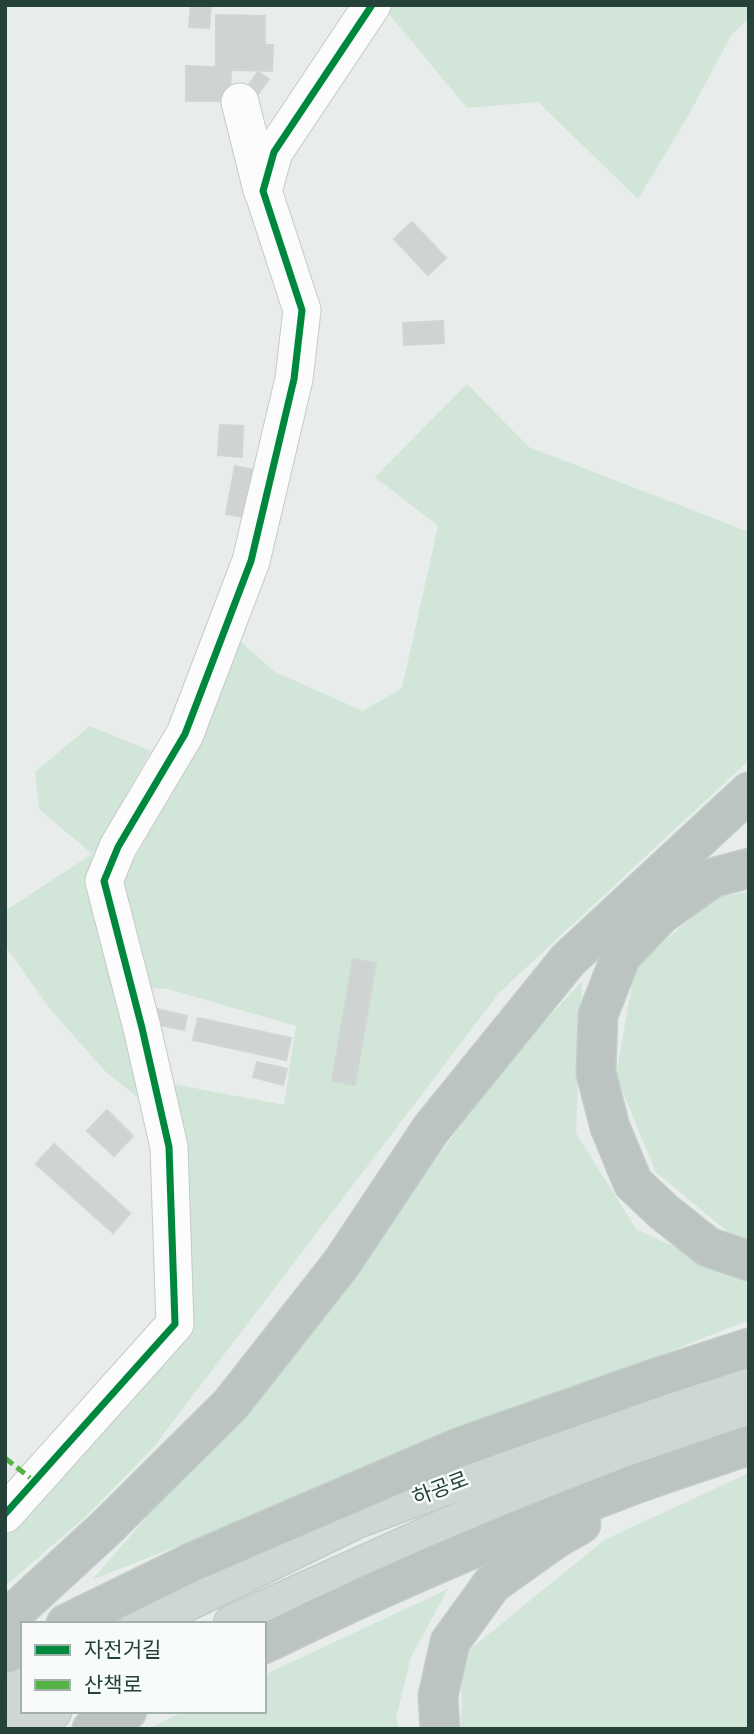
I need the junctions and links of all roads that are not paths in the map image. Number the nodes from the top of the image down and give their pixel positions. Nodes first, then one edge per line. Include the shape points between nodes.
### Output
1 (372, 5) edge
2 (240, 102) dead end
3 (262, 191) junction
4 (749, 792) edge
5 (749, 868) edge
6 (749, 1261) edge
7 (749, 1348) edge
8 (749, 1377) edge
9 (749, 1411) edge
10 (749, 1445) edge
11 (670, 1472) junction
12 (5, 1514) edge
13 (5, 1621) edge
14 (70, 1622) edge
15 (145, 1622) edge
16 (237, 1622) edge
17 (266, 1643) edge
18 (21, 1646) edge
19 (5, 1654) edge
20 (21, 1684) edge
21 (5, 1693) edge
22 (48, 1713) edge
23 (123, 1713) edge
24 (17, 1729) edge
25 (92, 1729) edge
26 (440, 1729) edge

1 - 3 street via 274,152
2 - 3 street
3 - 12 street via 302,310 294,380 251,561 185,734 118,847 104,881 169,1147 175,1324
4 - 13 highway via 568,960 430,1129 341,1264 231,1404
5 - 6 highway via 712,878 660,915 621,956 598,1015 596,1073 610,1127 633,1183 708,1247
7 - 14 highway via 458,1448 195,1561
8 - 15 main road, 하공로 via 356,1519
9 - 16 main road, 하공로 via 495,1506
10 - 11 highway
11 - 17 highway via 454,1556
11 - 26 highway via 555,1539 492,1584 450,1642 438,1696
18 - 19 highway
20 - 21 main road
22 - 24 main road
23 - 25 highway

